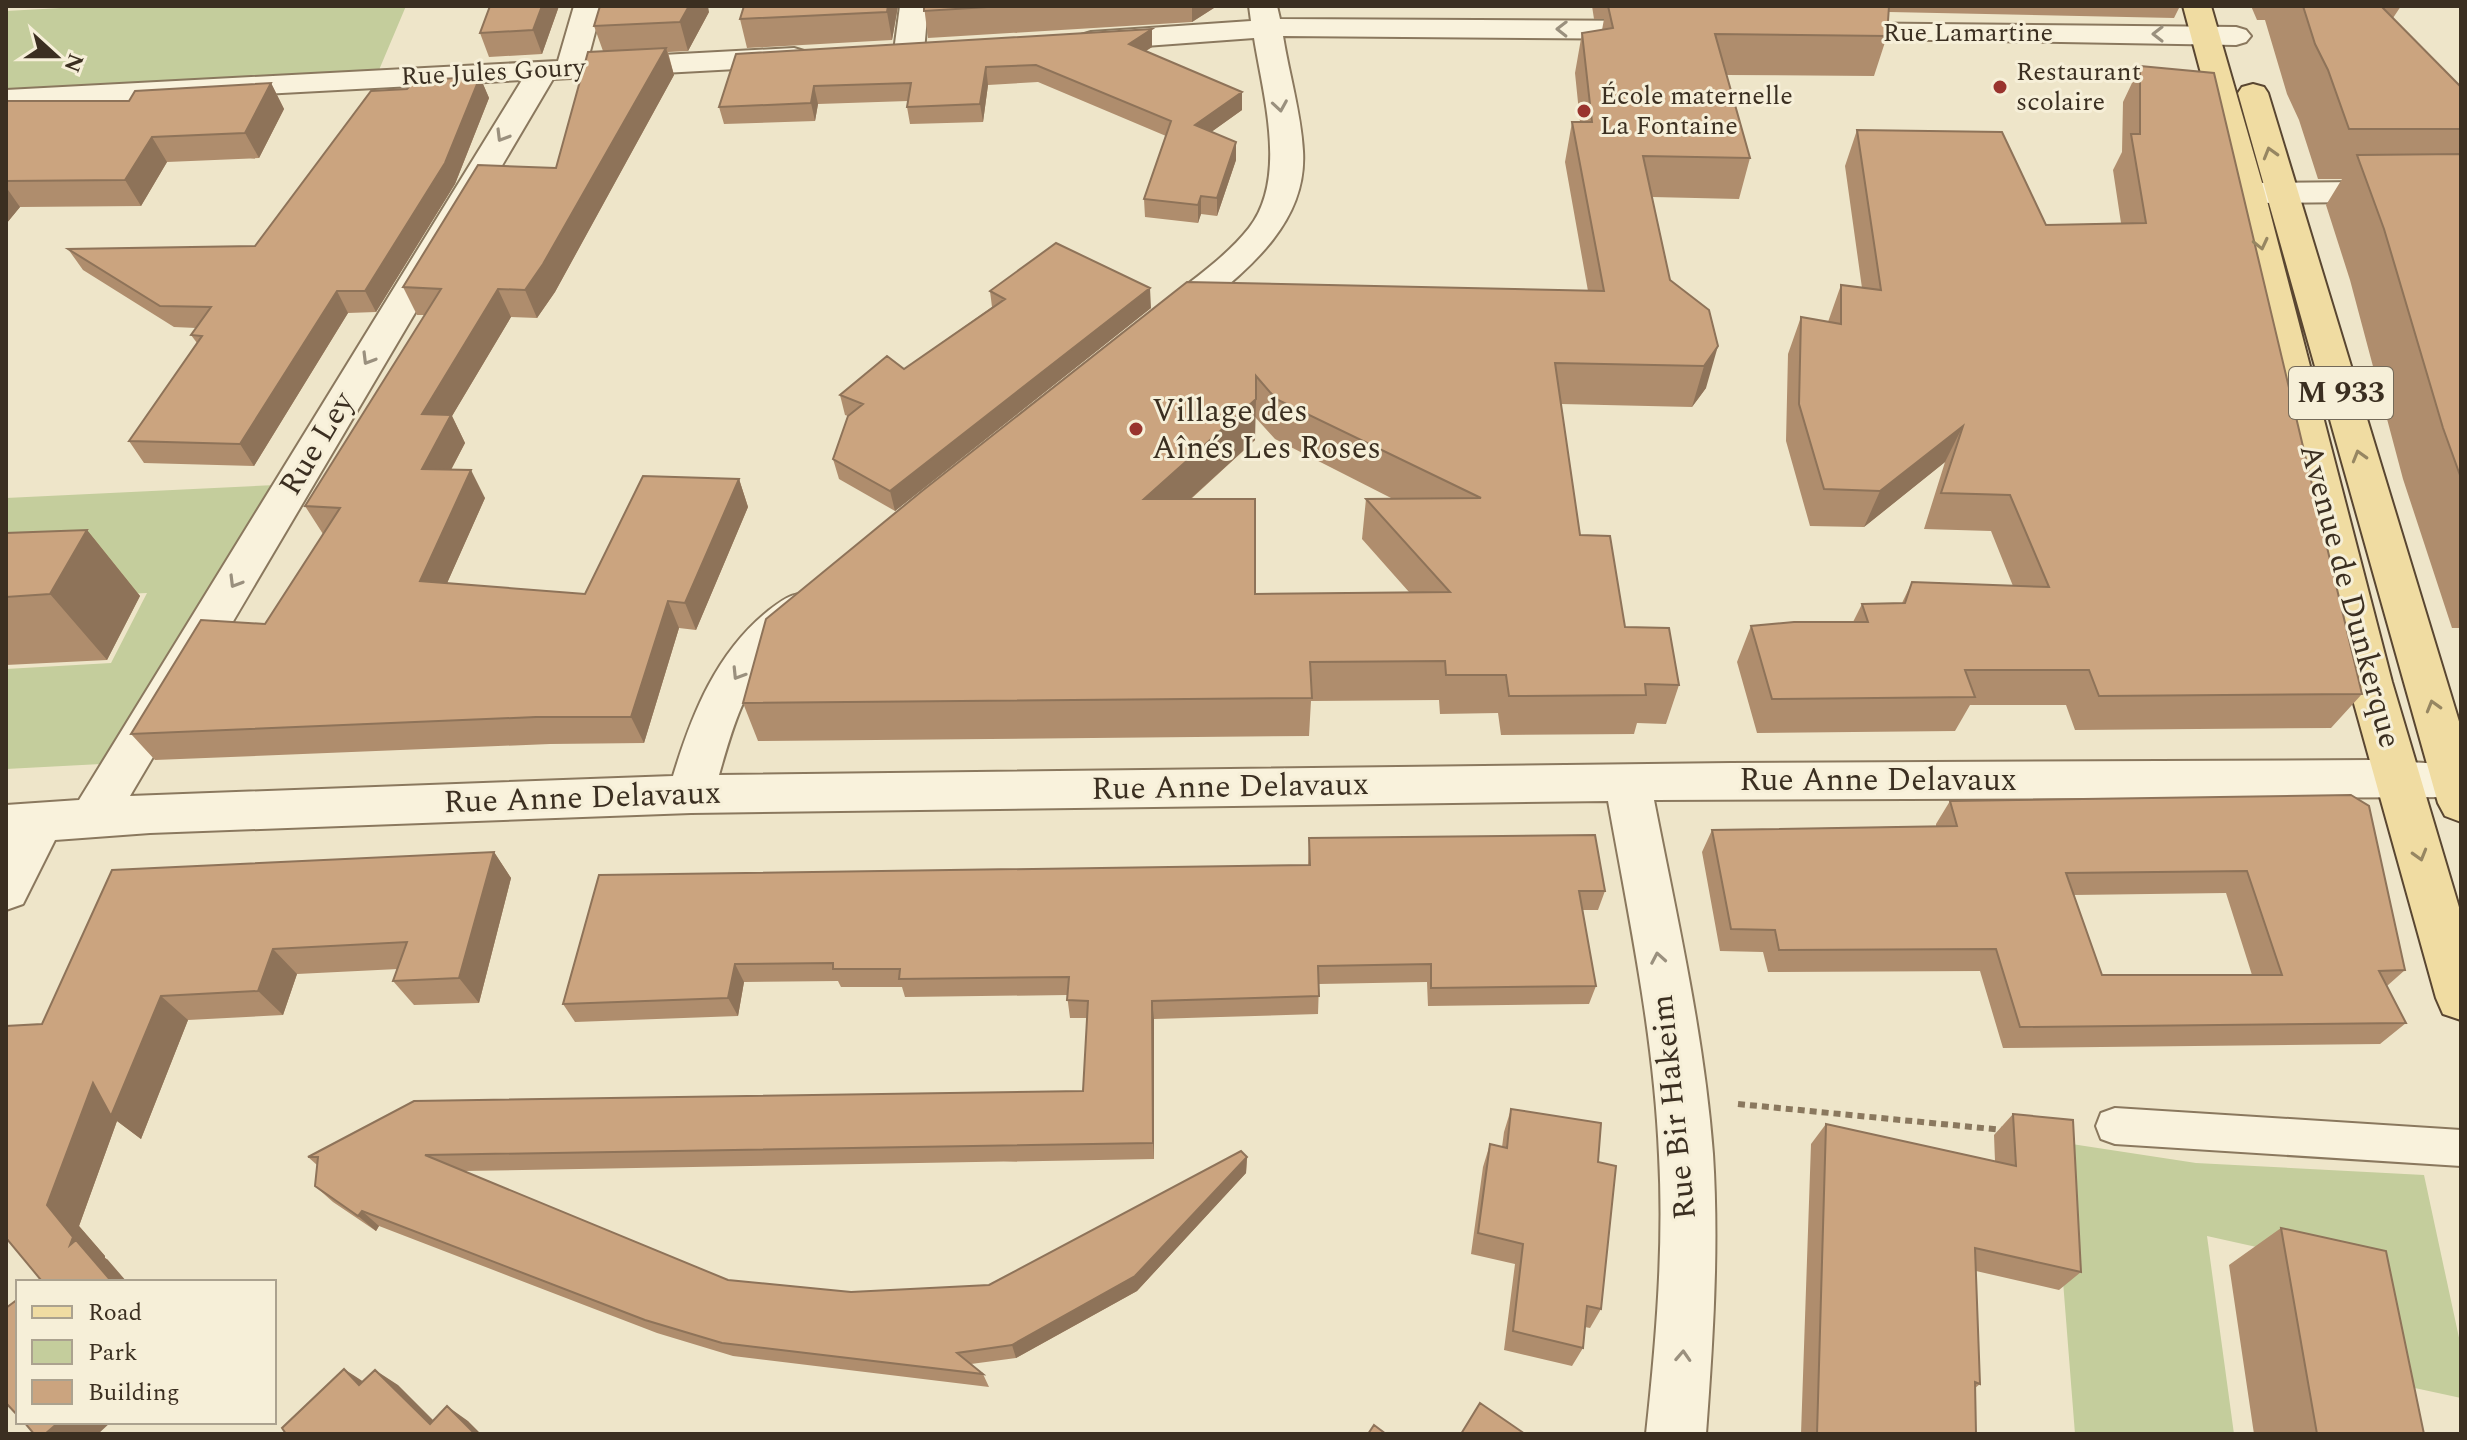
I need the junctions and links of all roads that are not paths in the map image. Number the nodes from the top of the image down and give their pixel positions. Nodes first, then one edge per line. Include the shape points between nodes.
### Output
1 (588, 6) edge
2 (914, 6) edge
3 (1265, 17) edge
4 (2217, 21) edge
5 (1690, 30) edge
6 (1798, 31) edge
7 (1065, 42) edge
8 (940, 50) edge
9 (909, 51) junction
10 (878, 53) edge
11 (817, 56) edge
12 (557, 69) junction
13 (6, 99) edge
14 (2461, 191) edge
15 (2265, 193) junction
16 (1136, 342) edge
17 (826, 588) edge
18 (2398, 780) junction
19 (1628, 783) junction
20 (2458, 792) edge
21 (691, 794) junction
22 (92, 819) junction
23 (23, 823) edge
24 (6, 890) edge
25 (2459, 986) edge
26 (2115, 1126) dead end
27 (2461, 1148) edge
28 (1676, 1434) edge

1 - 12 street, Rue Ley
2 - 9 street
5 -> 3 street via 1316,26
3 - 7 street
3 -> 16 street via 1287,166 1270,221 1244,253
4 -> 6 street, Rue Lamartine
4 - 15 main road, Avenue de Dunkerque / M 933
8 - 9 street
9 - 10 street
11 - 12 street, Rue Jules Goury
12 - 13 street, Rue Jules Goury
12 -> 22 street, Rue Ley
14 - 15 street
15 -> 18 main road, Avenue de Dunkerque / M 933 via 2370,682
20 -> 15 main road, Avenue de Dunkerque / M 933
17 -> 21 street via 757,646 736,674
18 - 19 street, Rue Anne Delavaux
18 - 20 street, Rue Anne Delavaux
18 -> 25 main road, Avenue de Dunkerque / M 933
19 - 21 street, Rue Anne Delavaux
28 -> 19 street, Rue Bir Hakeim via 1686,1155 1674,1048
21 - 22 street, Rue Anne Delavaux
22 - 23 street, Rue Anne Delavaux
23 - 24 street
26 - 27 lane

